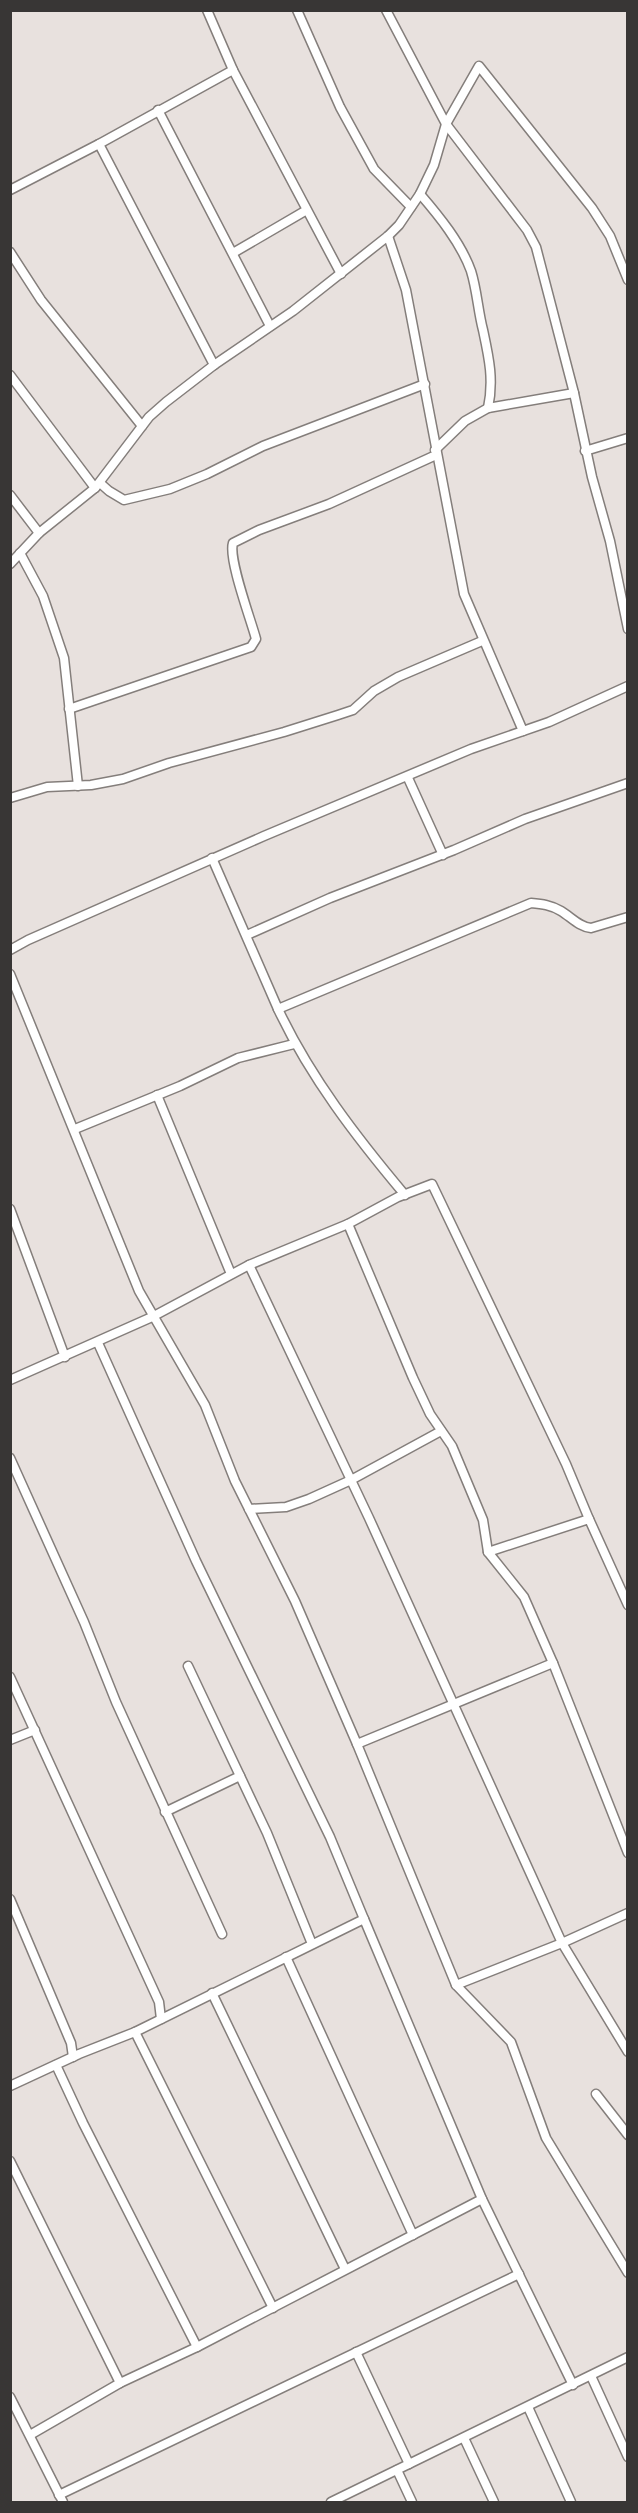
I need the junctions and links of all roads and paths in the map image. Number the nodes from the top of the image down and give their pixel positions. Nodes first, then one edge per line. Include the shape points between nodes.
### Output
1 (207, 10) edge
2 (297, 10) edge
3 (386, 10) edge
4 (233, 70) junction
5 (158, 110) junction
6 (446, 124) junction
7 (99, 144) junction
8 (10, 190) edge
9 (420, 194) junction
10 (411, 207) junction
11 (305, 211) junction
12 (388, 236) junction
13 (10, 252) edge
14 (233, 253) junction
15 (341, 274) junction
16 (627, 280) edge
17 (270, 326) junction
18 (214, 366) junction
19 (10, 375) edge
20 (425, 384) junction
21 (574, 393) junction
22 (488, 408) junction
23 (142, 426) junction
24 (627, 438) edge
25 (585, 451) junction
26 (436, 452) junction
27 (98, 485) junction
28 (10, 495) edge
29 (39, 533) junction
30 (20, 553) junction
31 (10, 564) edge
32 (627, 629) edge
33 (483, 641) junction
34 (625, 687) edge
35 (627, 697) edge
36 (69, 709) junction
37 (523, 731) junction
38 (408, 778) junction
39 (627, 783) edge
40 (78, 786) junction
41 (10, 798) edge
42 (443, 855) junction
43 (212, 858) junction
44 (627, 917) edge
45 (247, 935) junction
46 (10, 950) edge
47 (10, 974) edge
48 (278, 1010) junction
49 (294, 1044) junction
50 (157, 1095) junction
51 (75, 1130) junction
52 (405, 1195) junction
53 (10, 1209) edge
54 (348, 1224) junction
55 (249, 1265) junction
56 (231, 1274) junction
57 (152, 1317) junction
58 (98, 1343) junction
59 (65, 1357) junction
60 (10, 1380) edge
61 (441, 1431) junction
62 (10, 1458) edge
63 (351, 1480) junction
64 (249, 1509) junction
65 (589, 1520) junction
66 (488, 1552) junction
67 (627, 1605) edge
68 (553, 1663) junction
69 (188, 1666) dead end
70 (10, 1677) edge
71 (453, 1704) junction
72 (35, 1730) junction
73 (10, 1740) edge
74 (357, 1744) junction
75 (240, 1776) junction
76 (165, 1812) junction
77 (627, 1852) edge
78 (10, 1899) edge
79 (627, 1913) edge
80 (364, 1919) junction
81 (222, 1934) dead end
82 (312, 1944) junction
83 (562, 1944) junction
84 (286, 1957) junction
85 (456, 1985) junction
86 (212, 1993) junction
87 (161, 2019) junction
88 (135, 2032) junction
89 (627, 2052) edge
90 (73, 2057) junction
91 (56, 2065) junction
92 (10, 2086) edge
93 (596, 2094) dead end
94 (627, 2135) edge
95 (10, 2161) edge
96 (482, 2199) junction
97 (413, 2235) junction
98 (345, 2270) junction
99 (627, 2273) edge
100 (519, 2274) junction
101 (273, 2308) junction
102 (197, 2347) junction
103 (356, 2352) junction
104 (627, 2357) edge
105 (591, 2376) junction
106 (120, 2383) junction
107 (573, 2385) junction
108 (10, 2397) edge
109 (528, 2407) junction
110 (30, 2435) junction
111 (464, 2438) junction
112 (627, 2457) edge
113 (410, 2464) junction
114 (397, 2470) junction
115 (61, 2499) edge
116 (332, 2502) edge
117 (412, 2502) edge
118 (494, 2502) edge
119 (571, 2502) edge

1 - 4 street
2 - 10 street via 339,107 374,169
3 - 6 street
4 - 5 street
4 - 11 street
5 - 7 street
5 - 14 street
6 - 9 street via 434,165
6 - 16 street via 479,66 592,208 610,236
6 - 21 street via 536,248
7 - 8 street
7 - 18 street
9 - 10 street
9 - 22 street via 445,226 471,271 490,361 493,387
10 - 12 street
11 - 14 street
11 - 15 street
12 - 15 street
12 - 20 street via 406,290
13 - 23 street via 41,300
14 - 17 street
15 - 17 street
17 - 18 street
18 - 23 street via 166,402
19 - 27 street
20 - 26 street
20 - 27 street via 263,446 170,489 124,500
21 - 22 street
21 - 25 street
22 - 26 street via 465,421
23 - 27 street
24 - 25 street
25 - 32 street via 610,541
26 - 33 street via 460,579
26 - 36 street via 328,504 233,543 234,563 256,639 251,647
27 - 29 street
28 - 29 street
29 - 30 street
30 - 31 street
30 - 36 street via 57,630
33 - 37 street
33 - 40 street via 398,678 339,715 123,779
34 - 35 street
34 - 37 street
36 - 40 street
37 - 38 street via 471,749
38 - 42 street
38 - 43 street
39 - 42 street via 525,819
40 - 41 street via 46,787
42 - 45 street
43 - 45 street
43 - 46 street
44 - 48 street via 591,928 558,909 531,903
45 - 48 street
47 - 51 street
48 - 49 street
49 - 50 street via 238,1058
49 - 52 street via 364,1146
50 - 51 street
50 - 56 street
51 - 57 street
52 - 54 street
52 - 65 street via 432,1184
53 - 59 street
54 - 55 street
54 - 61 street via 413,1378
55 - 56 street
55 - 63 street
56 - 57 street
57 - 58 street
57 - 64 street via 205,1405
58 - 59 street
58 - 80 street via 196,1561 330,1837
59 - 60 street
61 - 63 street
61 - 66 street via 452,1446 483,1520
62 - 76 street
63 - 64 street via 286,1507
63 - 71 street
64 - 74 street via 295,1601
65 - 66 street
65 - 67 street
66 - 68 street via 524,1597
68 - 71 street
68 - 77 street
69 - 75 street
70 - 72 street
71 - 74 street
71 - 83 street
72 - 73 street
72 - 87 street via 159,2002
74 - 85 street
75 - 76 street
75 - 82 street
76 - 81 street
78 - 90 street via 71,2043
79 - 83 street
80 - 82 street
80 - 96 street
82 - 84 street
83 - 85 street
83 - 89 street
84 - 86 street
84 - 97 street
85 - 99 street via 511,2042 546,2138
86 - 87 street
86 - 98 street
87 - 88 street
88 - 90 street
88 - 101 street
90 - 91 street
91 - 92 street
91 - 102 street
93 - 94 street
95 - 106 street
96 - 97 street
96 - 100 street
97 - 98 street
98 - 101 street
100 - 103 street
100 - 107 street
101 - 102 street
102 - 106 street
103 - 113 street
103 - 115 street
104 - 105 street
105 - 107 street
105 - 112 street
106 - 110 street
107 - 109 street
108 - 110 street
109 - 111 street
109 - 119 street
110 - 115 street
111 - 113 street
111 - 118 street
113 - 114 street
114 - 116 street
114 - 117 street

